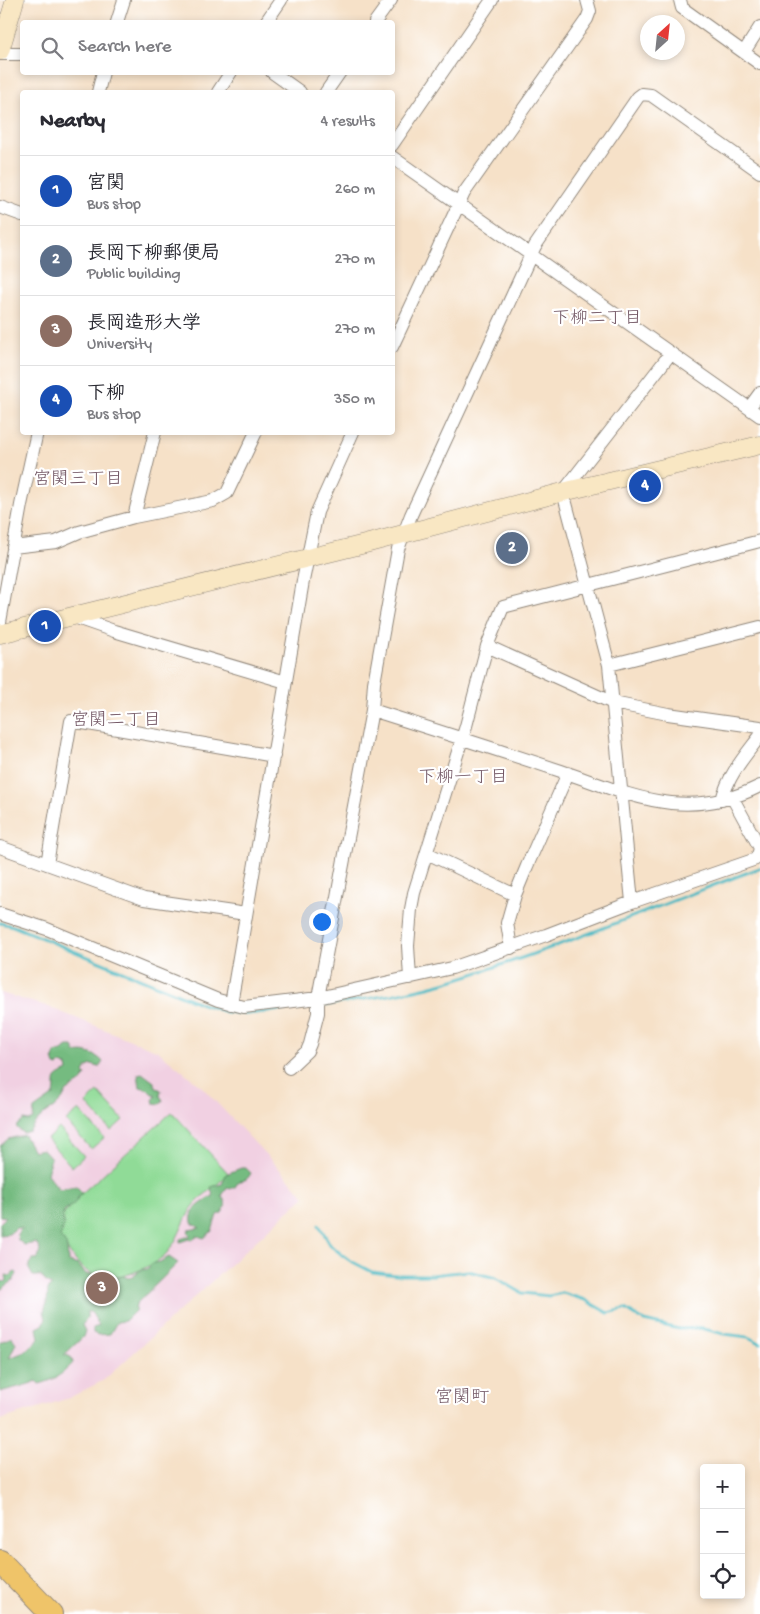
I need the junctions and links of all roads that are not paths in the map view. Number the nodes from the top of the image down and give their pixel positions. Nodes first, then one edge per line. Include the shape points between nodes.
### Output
1 (15, 0) edge
2 (124, 0) edge
3 (282, 0) edge
4 (391, 0) edge
5 (492, 0) edge
6 (587, 0) edge
7 (680, 0) edge
8 (118, 20) edge
9 (267, 20) edge
10 (376, 20) edge
11 (760, 27) edge
12 (0, 52) edge
13 (744, 52) junction
14 (20, 54) edge
15 (760, 64) edge
16 (102, 75) edge
17 (229, 75) edge
18 (276, 75) edge
19 (338, 75) edge
20 (98, 90) edge
21 (219, 90) edge
22 (297, 90) edge
23 (327, 90) edge
24 (395, 141) edge
25 (395, 159) edge
26 (760, 172) edge
27 (459, 203) junction
28 (0, 207) edge
29 (20, 214) edge
30 (531, 254) junction
31 (395, 341) edge
32 (670, 353) junction
33 (760, 393) edge
34 (755, 412) edge
35 (36, 435) edge
36 (154, 435) edge
37 (255, 435) edge
38 (352, 435) edge
39 (760, 445) edge
40 (563, 492) junction
41 (134, 517) junction
42 (403, 533) junction
43 (760, 541) edge
44 (13, 546) junction
45 (308, 557) junction
46 (588, 585) junction
47 (69, 616) junction
48 (0, 622) edge
49 (760, 627) edge
50 (0, 634) edge
51 (487, 646) junction
52 (609, 664) junction
53 (286, 682) junction
54 (613, 703) junction
55 (372, 710) junction
56 (760, 727) edge
57 (760, 736) edge
58 (462, 739) junction
59 (274, 756) junction
60 (568, 773) junction
61 (760, 786) edge
62 (621, 791) junction
63 (727, 799) junction
64 (0, 847) edge
65 (428, 853) junction
66 (47, 864) junction
67 (515, 895) junction
68 (632, 902) junction
69 (0, 914) edge
70 (246, 914) junction
71 (511, 948) junction
72 (410, 978) junction
73 (318, 998) junction
74 (231, 1004) junction
75 (289, 1068) dead end
76 (0, 1561) edge
77 (0, 1584) edge
78 (30, 1614) edge
79 (51, 1614) edge

1 - 12 street
2 - 8 street
3 - 9 street
4 - 10 street
5 - 24 street
6 - 27 street via 590,10 587,19
7 - 13 street via 682,8
11 - 13 street
12 - 14 street
13 - 15 street
16 - 20 street
17 - 21 street
18 - 22 street
19 - 23 street
25 - 27 street
26 - 30 street via 651,95 642,94 582,176
27 - 30 street
27 - 31 street
28 - 29 street
30 - 32 street
30 - 42 street
32 - 34 street
32 - 40 street
33 - 34 street
35 - 44 street
36 - 41 street
37 - 41 street via 227,493 213,501
38 - 45 street via 318,512
39 - 40 street
40 - 42 street
40 - 46 street
41 - 44 street via 79,532 56,542
42 - 45 street
42 - 55 street via 374,683
43 - 46 street
44 - 48 street
45 - 47 street
45 - 53 street
46 - 51 street via 503,607
46 - 52 street
47 - 50 street
47 - 53 street
49 - 52 street
51 - 54 street
51 - 58 street
52 - 54 street
53 - 59 street
54 - 56 street
54 - 62 street
55 - 58 street
55 - 73 street
57 - 63 street via 725,786
58 - 60 street
58 - 65 street
59 - 66 street via 71,721
59 - 70 street
60 - 62 street
60 - 67 street
61 - 63 street
62 - 63 street via 672,803
62 - 68 street
63 - 68 street via 760,848 756,859
64 - 66 street
65 - 67 street
65 - 72 street via 411,909
66 - 70 street via 144,899
67 - 71 street via 507,923
68 - 71 street
69 - 74 street via 47,929
70 - 74 street
71 - 72 street
72 - 73 street
73 - 74 street via 244,1006
73 - 75 street via 318,1013 310,1044
76 - 79 highway
77 - 78 highway

